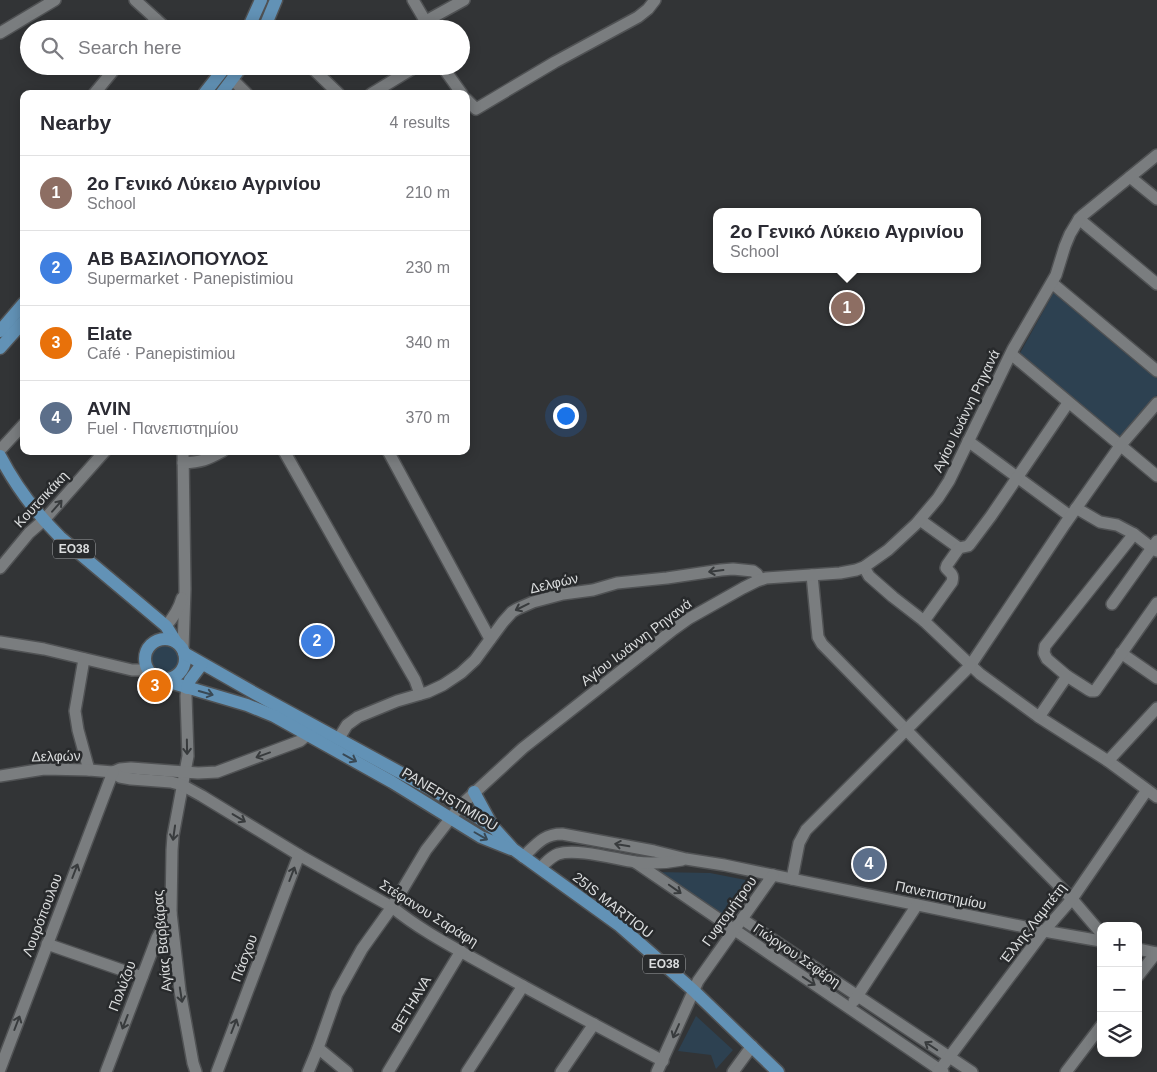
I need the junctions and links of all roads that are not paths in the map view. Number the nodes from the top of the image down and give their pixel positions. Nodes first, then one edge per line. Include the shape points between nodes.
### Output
1 (55, 0) edge
2 (135, 0) edge
3 (261, 0) edge
4 (276, 0) edge
5 (413, 0) edge
6 (464, 0) edge
7 (655, 0) edge
8 (156, 19) edge
9 (22, 20) edge
10 (252, 20) edge
11 (269, 20) edge
12 (425, 20) edge
13 (435, 20) edge
14 (20, 21) edge
15 (0, 33) edge
16 (109, 75) edge
17 (215, 75) edge
18 (235, 75) edge
19 (319, 75) edge
20 (402, 75) edge
21 (448, 75) edge
22 (232, 79) junction
23 (97, 90) edge
24 (206, 90) edge
25 (224, 90) edge
26 (243, 90) edge
27 (335, 90) edge
28 (378, 90) edge
29 (459, 90) edge
30 (470, 103) edge
31 (1157, 155) edge
32 (1130, 177) junction
33 (1157, 199) edge
34 (1078, 219) junction
35 (1052, 283) junction
36 (1157, 284) edge
37 (20, 308) edge
38 (20, 326) edge
39 (0, 331) edge
40 (0, 348) edge
41 (1011, 354) junction
42 (1157, 371) edge
43 (1068, 402) junction
44 (1157, 402) edge
45 (20, 428) edge
46 (968, 441) junction
47 (1120, 446) junction
48 (0, 450) edge
49 (101, 455) edge
50 (182, 455) edge
51 (216, 455) edge
52 (286, 455) edge
53 (390, 455) edge
54 (0, 456) edge
55 (183, 463) junction
56 (1157, 476) edge
57 (1018, 477) junction
58 (1073, 512) junction
59 (44, 520) junction
60 (920, 520) junction
61 (1134, 534) junction
62 (1155, 547) edge
63 (959, 548) junction
64 (864, 567) junction
65 (0, 568) edge
66 (812, 575) junction
67 (760, 579) junction
68 (185, 589) junction
69 (1157, 603) edge
70 (1112, 604) dead end
71 (924, 621) junction
72 (166, 626) junction
73 (490, 639) junction
74 (0, 642) edge
75 (150, 644) junction
76 (181, 648) junction
77 (1121, 653) junction
78 (84, 658) junction
79 (202, 664) junction
80 (970, 666) junction
81 (147, 670) junction
82 (1067, 676) junction
83 (1157, 678) edge
84 (159, 679) junction
85 (187, 688) junction
86 (420, 694) junction
87 (1157, 708) edge
88 (1039, 717) junction
89 (905, 729) junction
90 (310, 730) junction
91 (336, 744) junction
92 (1108, 761) junction
93 (89, 770) junction
94 (113, 772) junction
95 (185, 772) junction
96 (207, 773) junction
97 (0, 776) edge
98 (182, 785) junction
99 (1147, 790) junction
100 (474, 792) junction
101 (202, 796) junction
102 (1157, 797) edge
103 (460, 806) junction
104 (451, 818) junction
105 (495, 829) junction
106 (518, 853) junction
107 (299, 855) junction
108 (686, 860) junction
109 (635, 862) junction
110 (540, 868) junction
111 (773, 875) junction
112 (792, 879) junction
113 (1072, 899) junction
114 (917, 905) junction
115 (392, 907) junction
116 (171, 913) junction
117 (742, 919) junction
118 (1097, 928) edge
119 (734, 930) junction
120 (1044, 931) junction
121 (1097, 939) edge
122 (47, 944) junction
123 (1142, 950) edge
124 (461, 951) junction
125 (1156, 953) edge
126 (1142, 971) edge
127 (142, 977) junction
128 (522, 986) junction
129 (693, 990) junction
130 (857, 996) junction
131 (848, 1008) junction
132 (594, 1024) junction
133 (1097, 1031) edge
134 (752, 1046) junction
135 (318, 1048) junction
136 (948, 1057) junction
137 (663, 1061) junction
138 (0, 1069) edge
139 (940, 1071) edge
140 (106, 1072) edge
141 (196, 1072) edge
142 (217, 1072) edge
143 (308, 1072) edge
144 (347, 1072) edge
145 (388, 1072) edge
146 (467, 1072) edge
147 (561, 1072) edge
148 (657, 1072) edge
149 (733, 1072) edge
150 (778, 1072) edge
151 (972, 1072) edge
152 (1066, 1072) edge

1 - 9 street
2 - 8 street
3 - 10 main road
4 - 11 main road
5 - 12 street
6 - 13 street
7 - 30 street via 638,17 476,109
14 - 15 street
16 - 23 street
17 - 24 main road
18 - 22 main road
19 - 27 street
20 - 28 street
21 - 29 street
22 - 25 main road
22 - 26 street
31 - 32 street, Αγίου Ιωάννη Ρηγανά
32 - 33 street
32 - 34 street, Αγίου Ιωάννη Ρηγανά
34 - 35 street, Αγίου Ιωάννη Ρηγανά
34 - 36 street
35 - 41 street, Αγίου Ιωάννη Ρηγανά
35 - 42 street
37 - 39 main road
38 - 40 main road
41 - 43 street
41 - 46 street, Αγίου Ιωάννη Ρηγανά
43 - 47 street
43 - 57 street
44 - 47 street
45 - 48 street
46 - 57 street
46 - 60 street, Αγίου Ιωάννη Ρηγανά via 949,481
47 - 56 street
47 - 58 street
59 -> 49 street, Κουτσικάκη
50 - 55 street
51 - 55 street via 198,462
52 - 86 street
53 - 73 street
54 - 59 main road, ΕΟ38
55 - 68 street
57 - 58 street
57 - 63 street via 970,544
58 - 61 street via 1117,525
58 - 80 street
59 - 65 street, Κουτσικάκη
59 - 72 main road, ΕΟ38
60 - 63 street
60 - 64 street, Αγίου Ιωάννη Ρηγανά
61 - 62 street
61 - 82 street via 1045,646 1047,659
62 - 70 street
63 - 71 street via 946,566 952,573 952,582
64 - 66 street, Αγίου Ιωάννη Ρηγανά
64 - 71 street via 869,576
66 - 67 street, Αγίου Ιωάννη Ρηγανά
66 - 89 street via 818,637 822,644
67 -> 73 street, Δελφών via 753,571 733,569 624,582 563,594 517,609
67 - 100 street, Αγίου Ιωάννη Ρηγανά via 674,629 536,737
68 - 72 street via 180,605
68 - 76 street
69 - 77 street
71 - 80 street
72 - 75 main road
72 - 76 main road, ΕΟ38
73 - 86 street, Δελφών via 461,673
74 - 78 street
75 - 76 main road via 163,638 170,639
75 - 81 main road via 144,656
76 - 79 main road, PANEPISTIMIOU / ΕΟ38
76 - 84 main road via 185,660 183,668 173,678
77 - 82 street via 1095,691
77 - 83 street
78 - 81 street via 132,670
78 - 93 street via 75,711
79 - 85 main road
79 - 90 main road, PANEPISTIMIOU / ΕΟ38
80 - 88 street
80 - 89 street
81 - 84 main road, ΕΟ38
82 - 88 street
84 - 85 main road, PANEPISTIMIOU / ΕΟ38
85 -> 90 main road, PANEPISTIMIOU / ΕΟ38 via 260,710
85 -> 95 street, Αγίας Βαρβάρας via 188,756
86 - 91 street, Δελφών via 358,717 347,726
87 - 92 street
88 - 92 street
89 - 112 street via 806,830 799,843
89 - 113 street
90 - 91 main road, PANEPISTIMIOU / ΕΟ38
90 -> 96 street, Δελφών via 291,745
91 - 103 main road, PANEPISTIMIOU / ΕΟ38
91 -> 104 main road, PANEPISTIMIOU / ΕΟ38
92 - 99 street
93 - 94 street, Δελφών
93 - 97 street, Δελφών via 44,769
94 - 95 street, Δελφών via 131,768
94 - 98 street, Δελφών via 131,779
122 -> 94 street, Λουρόπουλου
95 - 96 street, Δελφών
95 - 98 street, Αγίας Βαρβάρας
96 - 101 street via 196,779 197,792
98 - 101 street, Στέφανου Σαράφη
98 -> 116 street, Αγίας Βαρβάρας via 173,836
99 - 102 street
99 - 113 street, Έλλης Λαμπέτη
100 - 103 street, Αγίου Ιωάννη Ρηγανά
100 - 105 main road
101 -> 107 street, Στέφανου Σαράφη
103 - 104 street, Αγίου Ιωάννη Ρηγανά
103 - 105 main road, PANEPISTIMIOU / ΕΟ38
104 -> 106 main road, PANEPISTIMIOU / ΕΟ38 via 481,837
104 - 115 street, Αγίου Ιωάννη Ρηγανά via 419,861
105 - 106 main road, PANEPISTIMIOU / ΕΟ38
108 -> 106 street, Πανεπιστημίου via 562,834 550,835
106 - 110 main road, 25IS MARTIOU / ΕΟ38
107 - 115 street, Στέφανου Σαράφη
142 -> 107 street, Πάσχου
108 - 109 street, Πανεπιστημίου
108 - 111 street, Πανεπιστημίου
109 - 110 street, Πανεπιστημίου via 571,852 556,854
109 -> 119 street, Γιώργου Σεφέρη
110 - 129 main road, 25IS MARTIOU / ΕΟ38 via 620,926
111 - 112 street, Πανεπιστημίου
111 - 117 street, Γυφτομήτρου
112 - 114 street, Πανεπιστημίου
113 - 118 street
113 - 120 street, Έλλης Λαμπέτη
114 - 120 street, Πανεπιστημίου
114 - 130 street
115 - 124 street, Στέφανου Σαράφη
115 - 135 street, Αγίου Ιωάννη Ρηγανά via 337,994
116 - 127 street, Πολύζου
116 -> 141 street, Αγίας Βαρβάρας via 180,991
117 - 119 street, Γυφτομήτρου
117 - 130 street, Γιώργου Σεφέρη
119 - 129 street, Γυφτομήτρου
119 -> 131 street, Γιώργου Σεφέρη
120 - 121 street, Πανεπιστημίου
120 - 136 street, Έλλης Λαμπέτη
122 - 127 street
138 -> 122 street, Λουρόπουλου
123 - 125 street
124 - 128 street, Στέφανου Σαράφη
124 - 145 street, BETHAVA
125 - 126 street
127 -> 140 street, Πολύζου
128 - 132 street, Στέφανου Σαράφη
128 - 146 street
129 - 134 main road, 25IS MARTIOU / ΕΟ38
129 -> 137 street, Γυφτομήτρου
130 - 131 street
136 -> 130 street, Γιώργου Σεφέρη
131 - 139 street, Γιώργου Σεφέρη
132 - 137 street, Στέφανου Σαράφη
132 - 147 street
133 - 152 street
134 - 149 street
134 - 150 main road, 25IS MARTIOU / ΕΟ38
135 - 143 street, Αγίου Ιωάννη Ρηγανά
135 - 144 street
136 - 139 street, Έλλης Λαμπέτη
136 - 151 street, Γιώργου Σεφέρη
137 - 148 street, Γυφτομήτρου

